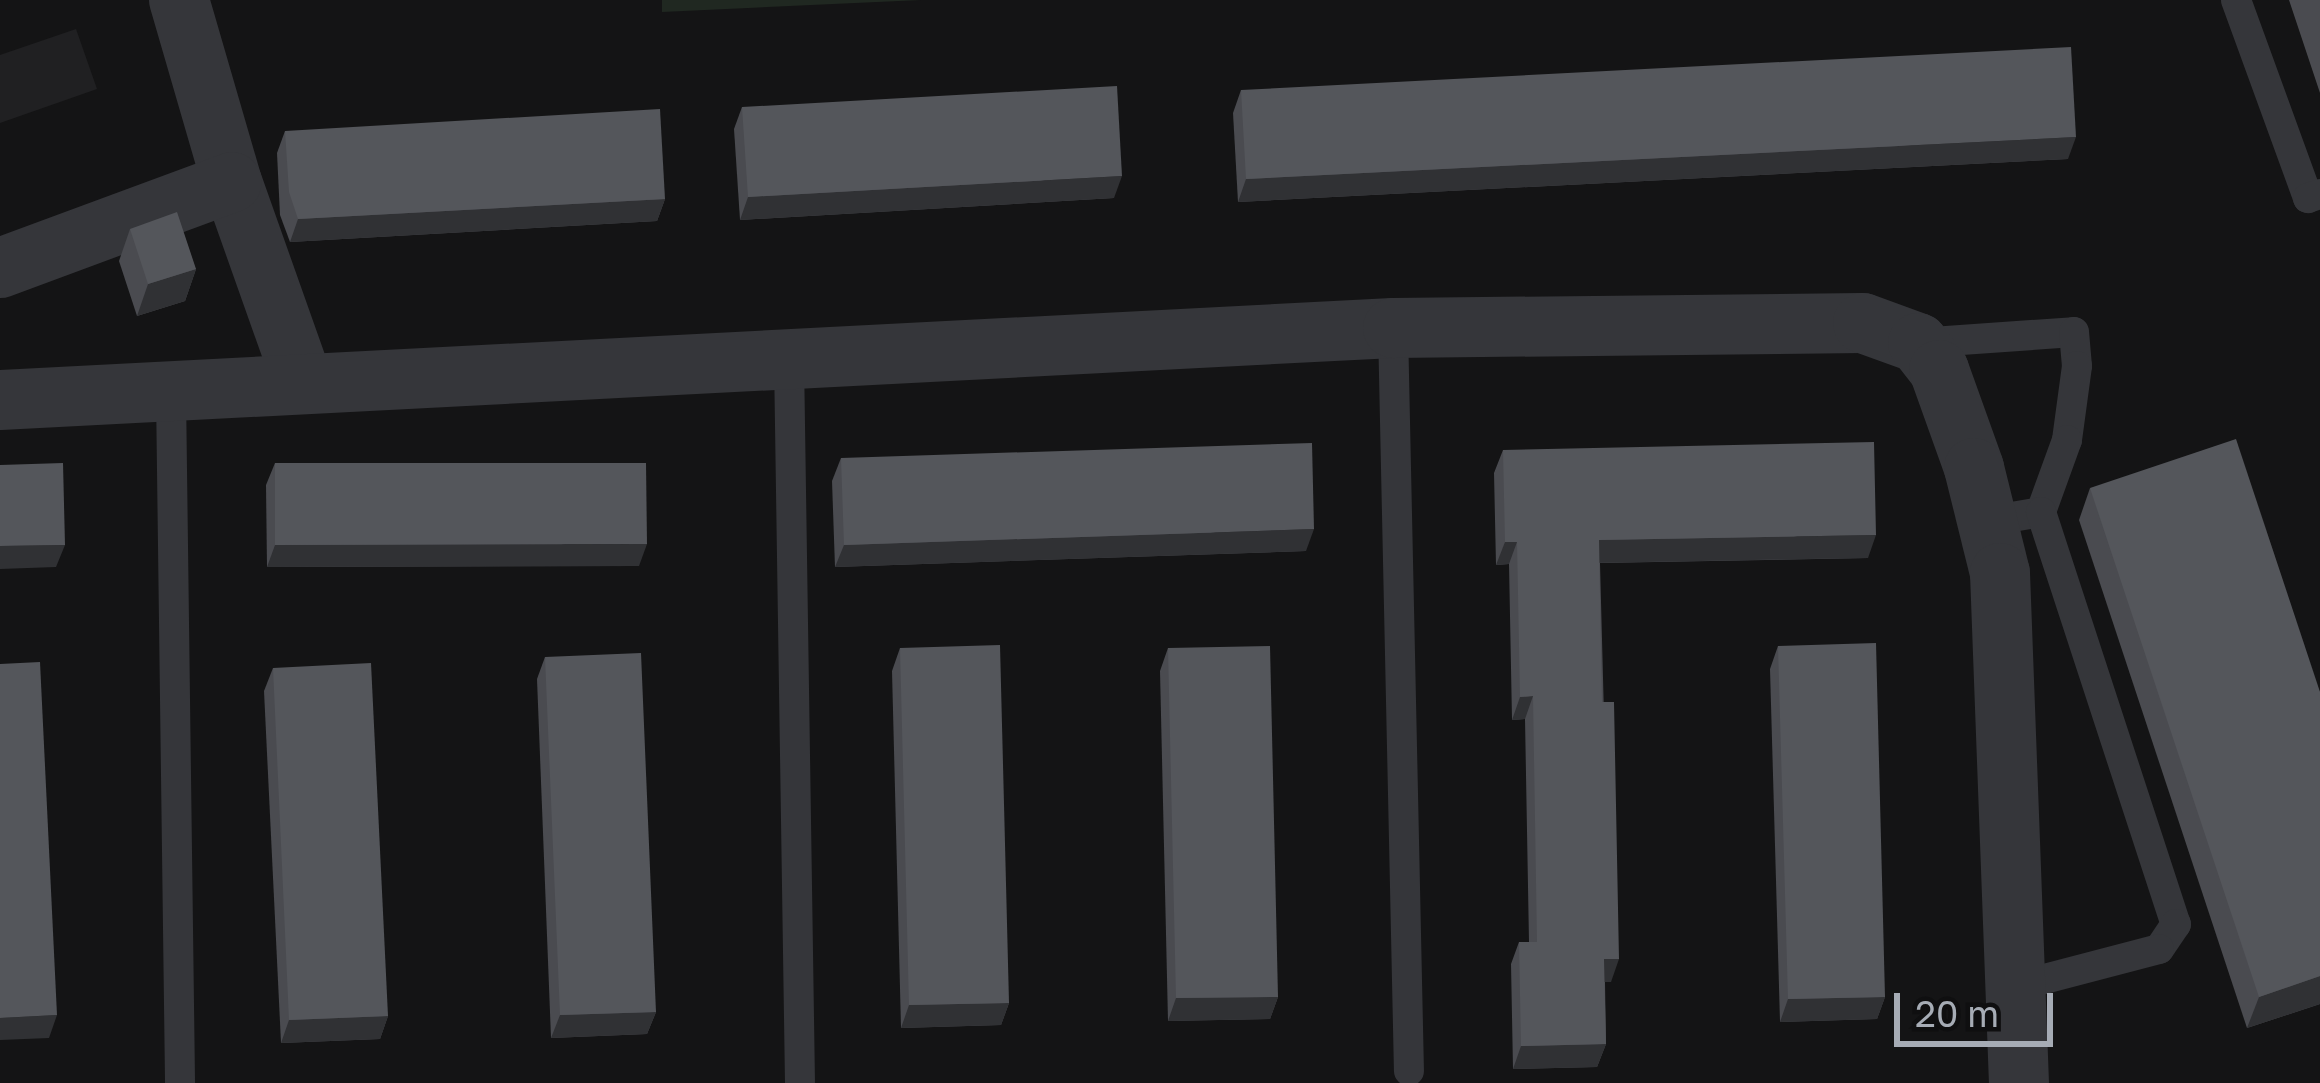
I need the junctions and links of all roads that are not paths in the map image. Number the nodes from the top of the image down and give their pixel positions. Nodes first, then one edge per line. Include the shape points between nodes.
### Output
1 (179, 0) edge
2 (2236, 0) edge
3 (232, 182) junction
4 (2320, 194) edge
5 (0, 268) edge
6 (1393, 328) junction
7 (1918, 343) junction
8 (789, 359) junction
9 (303, 382) junction
10 (171, 393) junction
11 (0, 400) edge
12 (2014, 517) junction
13 (2014, 986) junction
14 (1409, 1071) dead end
15 (800, 1082) edge
16 (180, 1083) edge
17 (2019, 1083) edge

1 - 3 street
2 - 4 lane via 2308,198
3 - 5 street
3 - 9 street
6 - 7 street via 1863,323
6 - 8 street
6 - 14 lane
7 - 12 street via 1940,370
7 - 12 lane via 2074,332 2067,440
8 - 9 street
8 - 15 lane
9 - 10 street
10 - 11 street
10 - 16 lane
12 - 13 street via 2000,573
12 - 13 lane via 2176,924 2159,949
13 - 17 street

